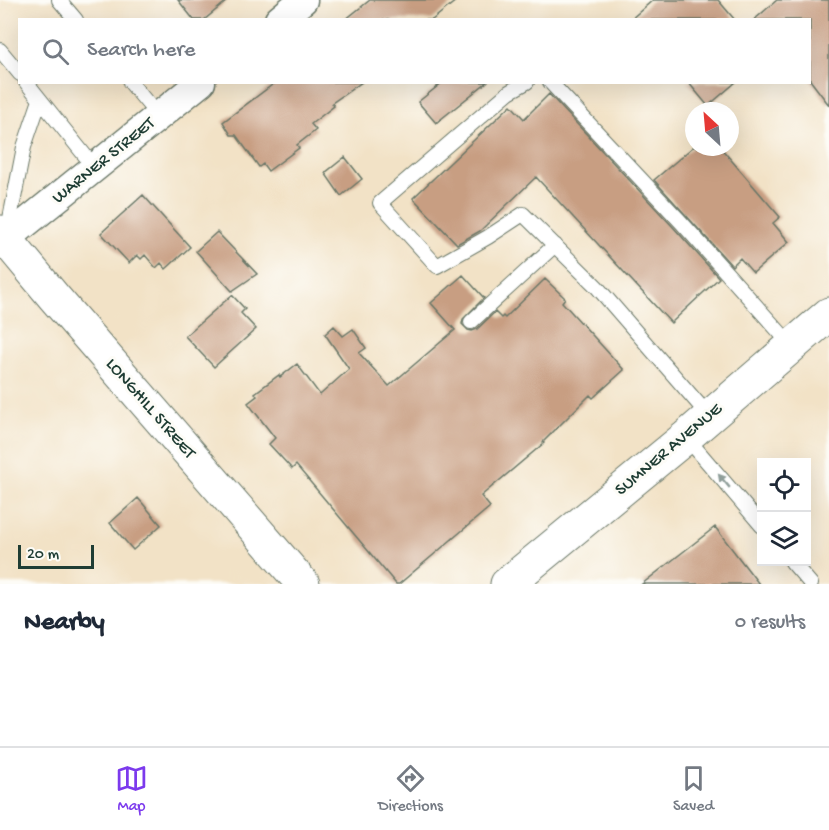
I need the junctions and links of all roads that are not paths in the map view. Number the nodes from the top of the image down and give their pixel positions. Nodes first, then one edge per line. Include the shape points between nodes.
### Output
1 (59, 0) edge
2 (303, 0) edge
3 (74, 18) edge
4 (281, 18) edge
5 (0, 50) edge
6 (18, 72) edge
7 (28, 84) edge
8 (132, 84) edge
9 (199, 84) edge
10 (523, 84) edge
11 (552, 84) edge
12 (40, 100) junction
13 (159, 117) junction
14 (95, 168) junction
15 (3, 235) edge
16 (555, 245) junction
17 (829, 314) edge
18 (471, 322) dead end
19 (792, 346) junction
20 (698, 427) junction
21 (757, 518) edge
22 (796, 566) edge
23 (303, 584) edge
24 (507, 584) edge
25 (811, 584) edge

1 - 3 lane
2 - 4 street
5 - 6 lane
7 - 12 lane
8 - 13 lane
9 - 13 street, WARNER STREET
10 - 16 lane via 509,92 380,203 437,266 522,214
11 - 19 lane
12 - 14 lane
12 - 15 lane via 24,147
13 - 14 street, WARNER STREET
14 - 15 street, WARNER STREET
15 - 23 main road, LONGHILL STREET
16 - 18 lane
16 - 20 lane via 597,287
17 - 19 main road, SUMNER AVENUE
19 - 20 main road, SUMNER AVENUE
21 -> 20 lane
20 - 24 main road, SUMNER AVENUE
22 - 25 lane

